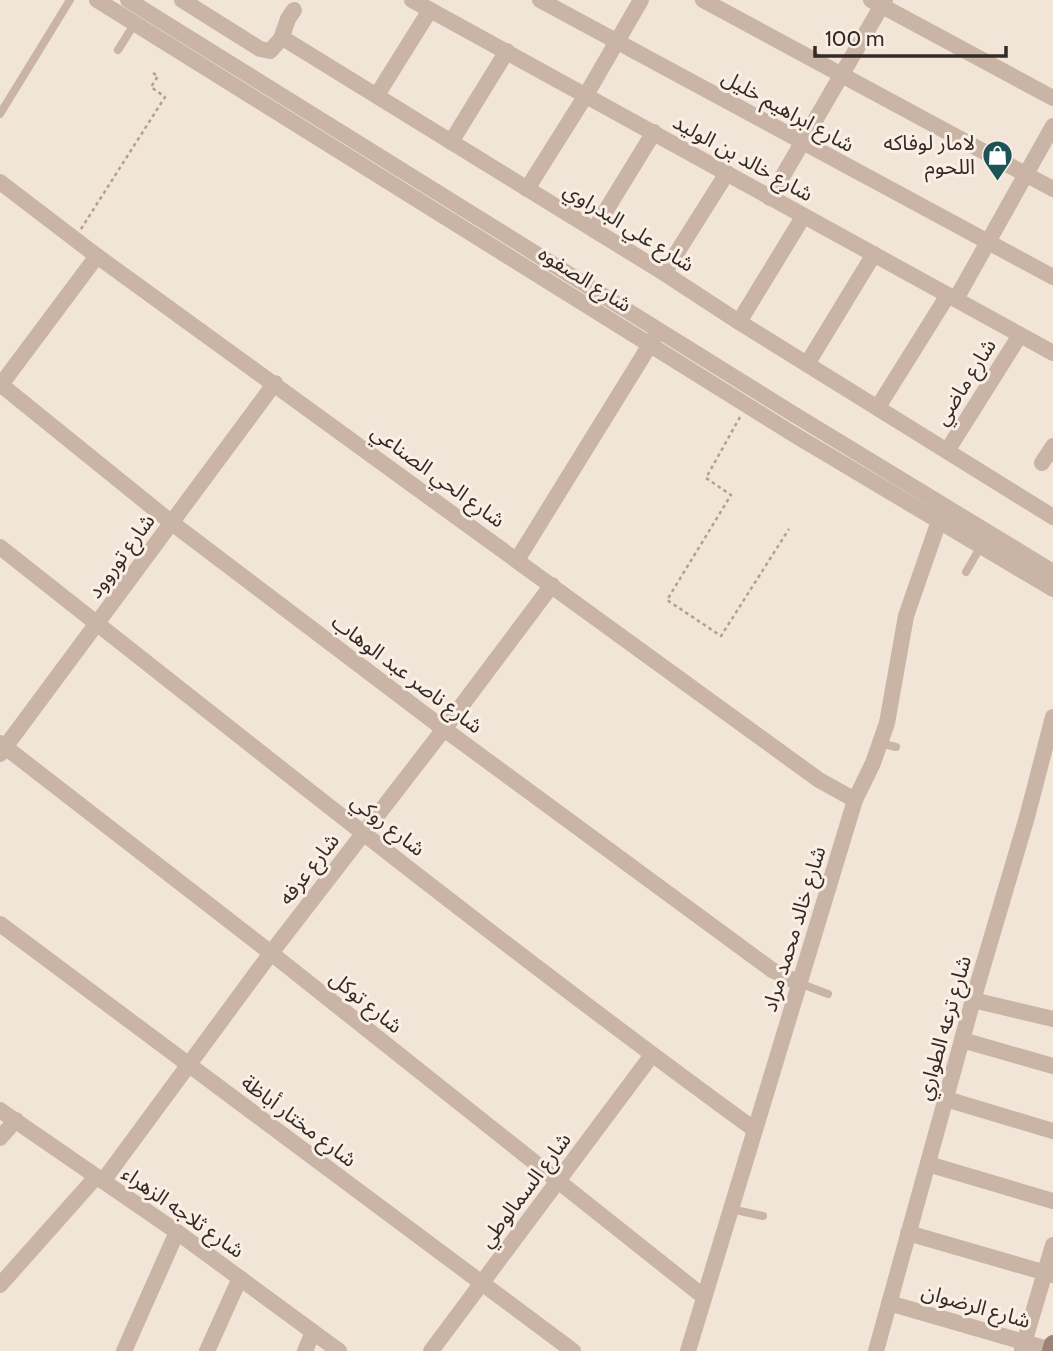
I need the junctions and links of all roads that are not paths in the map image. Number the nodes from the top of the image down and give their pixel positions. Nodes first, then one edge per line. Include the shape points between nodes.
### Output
1 (70, 0) edge
2 (97, 0) edge
3 (128, 0) edge
4 (182, 0) edge
5 (412, 0) edge
6 (540, 0) edge
7 (641, 0) edge
8 (703, 0) edge
9 (879, 2) edge
10 (294, 10) dead end
11 (430, 10) junction
12 (135, 23) junction
13 (281, 39) junction
14 (617, 42) junction
15 (118, 50) dead end
16 (507, 51) junction
17 (841, 76) junction
18 (377, 95) junction
19 (586, 95) junction
20 (1053, 98) edge
21 (0, 114) edge
22 (1053, 126) edge
23 (654, 132) junction
24 (451, 142) junction
25 (802, 143) junction
26 (727, 173) junction
27 (1026, 174) junction
28 (0, 182) edge
29 (527, 189) junction
30 (1053, 189) edge
31 (770, 198) junction
32 (803, 216) junction
33 (594, 230) junction
34 (987, 243) junction
35 (874, 254) junction
36 (97, 256) junction
37 (664, 273) junction
38 (1053, 277) edge
39 (952, 297) junction
40 (739, 322) junction
41 (1020, 335) junction
42 (654, 337) junction
43 (1053, 353) edge
44 (807, 364) junction
45 (275, 383) junction
46 (0, 385) edge
47 (878, 407) junction
48 (1053, 446) edge
49 (947, 451) junction
50 (1042, 463) dead end
51 (1053, 517) edge
52 (939, 521) junction
53 (172, 523) junction
54 (981, 546) junction
55 (0, 547) edge
56 (517, 560) junction
57 (966, 572) dead end
58 (1053, 572) edge
59 (552, 585) junction
60 (1053, 589) edge
61 (98, 624) junction
62 (1053, 717) edge
63 (444, 729) junction
64 (2, 748) edge
65 (855, 800) junction
66 (363, 832) junction
67 (0, 924) edge
68 (271, 953) junction
69 (799, 983) junction
70 (828, 994) dead end
71 (973, 1000) junction
72 (1053, 1019) edge
73 (962, 1040) junction
74 (652, 1055) junction
75 (189, 1065) junction
76 (1053, 1066) edge
77 (946, 1099) junction
78 (0, 1110) edge
79 (16, 1120) junction
80 (755, 1129) junction
81 (1053, 1131) edge
82 (0, 1138) edge
83 (928, 1164) junction
84 (100, 1179) junction
85 (557, 1181) junction
86 (1053, 1201) edge
87 (730, 1208) junction
88 (763, 1216) dead end
89 (177, 1232) junction
90 (908, 1233) junction
91 (1053, 1245) edge
92 (1049, 1274) edge
93 (240, 1278) junction
94 (482, 1283) junction
95 (0, 1285) edge
96 (704, 1297) junction
97 (889, 1303) junction
98 (313, 1332) junction
99 (1053, 1344) edge
100 (1023, 1347) edge
101 (124, 1351) edge
102 (207, 1351) edge
103 (305, 1351) edge
104 (339, 1351) edge
105 (431, 1351) edge
106 (573, 1351) edge
107 (688, 1351) edge
108 (876, 1351) edge
109 (1051, 1351) edge

1 - 21 lane
2 - 12 street, شارع الصفوه
3 - 42 street, شارع الصفوه
4 - 13 street via 260,49 270,51
5 - 11 street, شارع خالد بن الوليد
6 - 14 street, شارع ابراهيم خليل
7 - 14 street
8 - 17 street
9 - 17 street
9 - 20 street
10 - 13 street
11 - 16 street, شارع خالد بن الوليد
11 - 18 street
12 - 15 lane
12 - 42 street, شارع الصفوه
13 - 18 street, شارع علي البدراوي
14 - 19 street
14 - 25 street, شارع ابراهيم خليل
16 - 19 street, شارع خالد بن الوليد
16 - 24 street
17 - 25 street
17 - 27 street
18 - 24 street, شارع علي البدراوي
19 - 23 street, شارع خالد بن الوليد
19 - 29 street
22 - 27 street
23 - 26 street, شارع خالد بن الوليد
23 - 33 street
24 - 29 street, شارع علي البدراوي
25 - 31 street
25 - 34 street, شارع ابراهيم خليل
26 - 31 street, شارع خالد بن الوليد
26 - 37 street
27 - 30 street
27 - 34 street
28 - 36 street, شارع الحي الصناعي
29 - 33 street, شارع علي البدراوي
31 - 32 street, شارع خالد بن الوليد
32 - 35 street, شارع خالد بن الوليد
32 - 40 street
33 - 37 street, شارع علي البدراوي
34 - 38 street, شارع ابراهيم خليل
34 - 39 street
35 - 39 street, شارع خالد بن الوليد
35 - 44 street
36 - 45 street, شارع الحي الصناعي
36 - 46 street
37 - 40 street, شارع علي البدراوي
39 - 41 street, شارع خالد بن الوليد
39 - 47 street
40 - 44 street, شارع علي البدراوي
41 - 43 street, شارع خالد بن الوليد
41 - 49 street, شارع ماضي
42 - 52 street, شارع الصفوه via 747,405
42 - 56 street
42 - 58 street, شارع الصفوه
44 - 47 street, شارع علي البدراوي
45 - 53 street, شارع توروود
45 - 56 street, شارع الحي الصناعي
46 - 53 street, شارع ناصر عبد الوهاب
47 - 49 street, شارع علي البدراوي
48 - 50 street
49 - 51 street, شارع علي البدراوي
52 - 54 street, شارع الصفوه
52 - 65 street, شارع خالد محمد مراد via 906,616 888,745
53 - 61 street, شارع توروود
53 - 63 street, شارع ناصر عبد الوهاب
54 - 57 lane
54 - 60 street, شارع الصفوه
55 - 61 street, شارع روكي
56 - 59 street, شارع الحي الصناعي
59 - 63 street, شارع عرفه
59 - 65 street, شارع الحي الصناعي via 820,780
61 - 64 street, شارع توروود
61 - 66 street, شارع روكي
62 - 71 street, شارع ترعه الطواري
63 - 66 street, شارع عرفه
63 - 69 street, شارع ناصر عبد الوهاب via 772,970
64 - 68 street, شارع توكل
65 - 69 street, شارع خالد محمد مراد
66 - 68 street, شارع عرفه
66 - 74 street, شارع روكي
67 - 75 street, شارع مختار أباظة
68 - 75 street, شارع عرفه
68 - 85 street, شارع توكل
69 - 70 lane
69 - 80 street, شارع خالد محمد مراد
71 - 72 street
71 - 73 street, شارع ترعه الطواري
73 - 76 street
73 - 77 street, شارع ترعه الطواري
74 - 80 street, شارع روكي
74 - 85 street, شارع السمالوطي
75 - 84 street, شارع عرفه
75 - 94 street, شارع مختار أباظة
77 - 81 street
77 - 83 street, شارع ترعه الطواري
78 - 79 street, شارع ثلاجه الزهراء
79 - 82 street
79 - 84 street, شارع ثلاجه الزهراء
80 - 87 street, شارع خالد محمد مراد
83 - 86 street
83 - 90 street, شارع ترعه الطواري
84 - 89 street, شارع ثلاجه الزهراء
84 - 95 street, شارع عرفه
85 - 94 street, شارع السمالوطي
85 - 96 street, شارع توكل
87 - 88 lane
87 - 96 street, شارع خالد محمد مراد
89 - 93 street, شارع ثلاجه الزهراء
89 - 101 street
90 - 92 street
90 - 97 street, شارع ترعه الطواري
91 - 92 street
92 - 100 street
93 - 98 street, شارع ثلاجه الزهراء
93 - 102 street
94 - 105 street, شارع السمالوطي
94 - 106 street, شارع مختار أباظة
96 - 107 street, شارع خالد محمد مراد
97 - 100 street, شارع الرضوان
97 - 108 street, شارع ترعه الطواري
98 - 103 street
98 - 104 street, شارع ثلاجه الزهراء
99 - 109 street
100 - 109 street, شارع الرضوان

